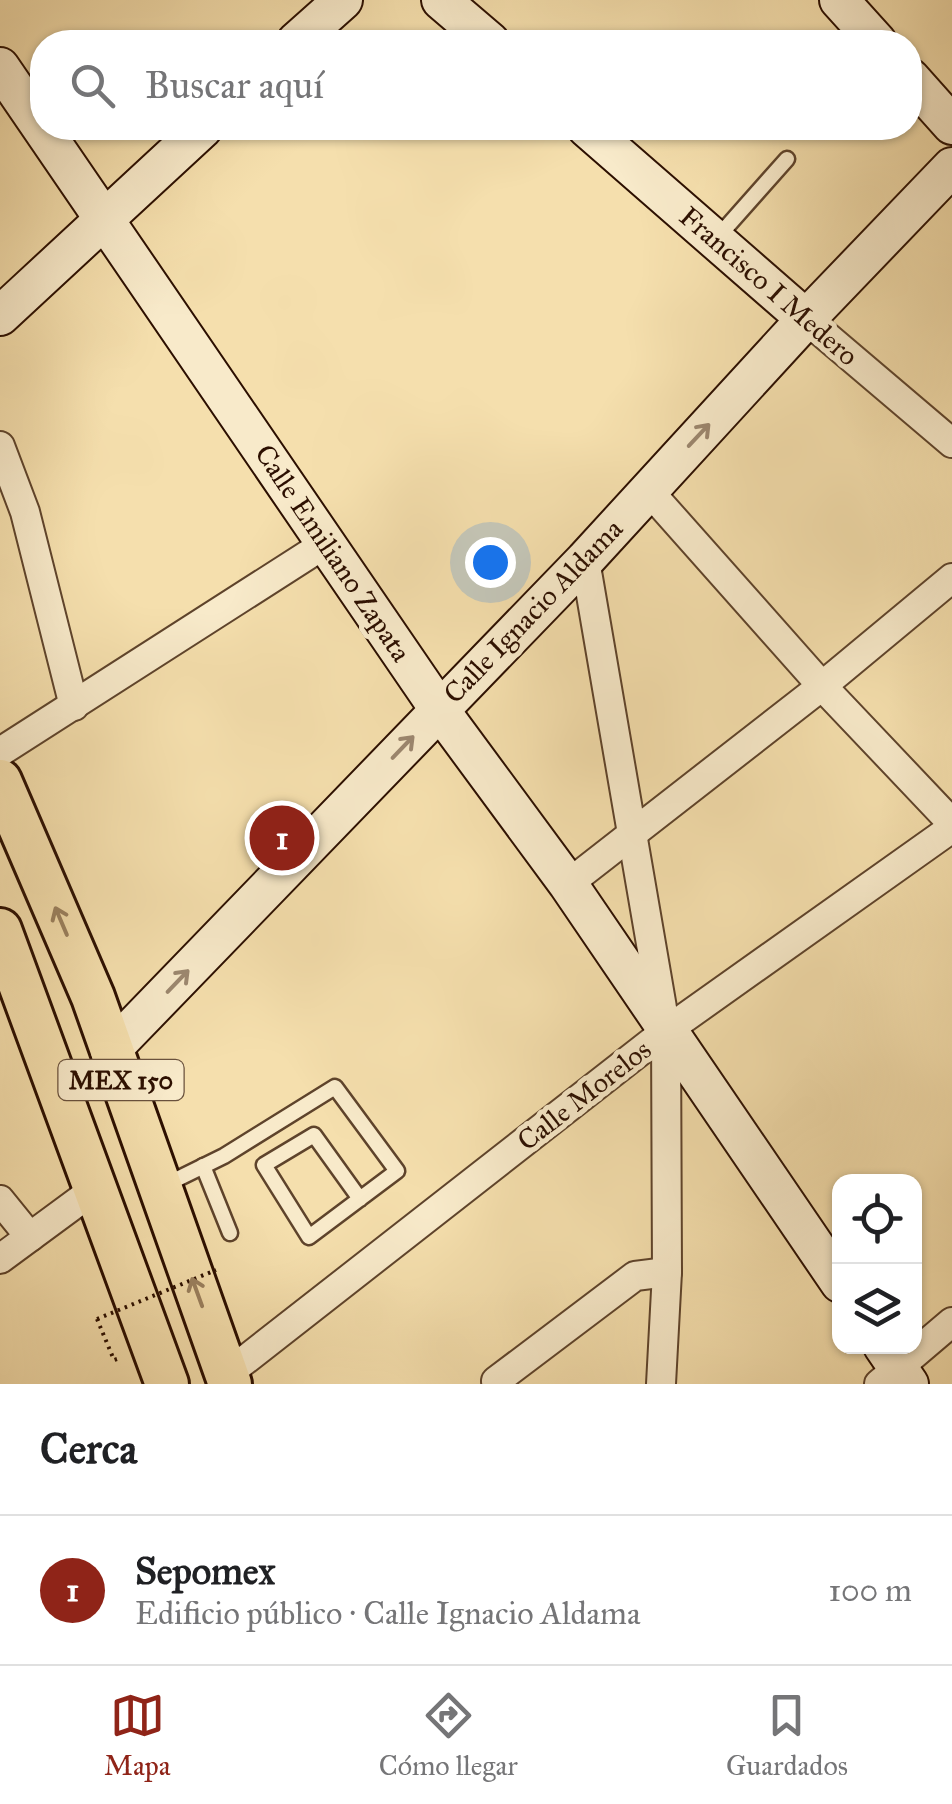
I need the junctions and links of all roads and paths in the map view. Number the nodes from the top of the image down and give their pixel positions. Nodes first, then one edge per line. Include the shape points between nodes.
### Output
1 (343, 0) edge
2 (441, 0) edge
3 (839, 0) edge
4 (309, 30) edge
5 (476, 30) edge
6 (866, 30) edge
7 (0, 67) edge
8 (922, 91) edge
9 (30, 110) edge
10 (952, 125) edge
11 (51, 140) edge
12 (190, 140) edge
13 (601, 140) edge
14 (787, 158) dead end
15 (952, 167) edge
16 (104, 217) junction
17 (716, 240) junction
18 (0, 316) edge
19 (806, 319) junction
20 (952, 443) edge
21 (0, 446) edge
22 (648, 490) junction
23 (328, 542) junction
24 (585, 560) junction
25 (952, 578) edge
26 (822, 686) junction
27 (74, 706) junction
28 (439, 709) junction
29 (0, 752) edge
30 (0, 781) edge
31 (952, 825) edge
32 (633, 834) junction
33 (568, 884) junction
34 (2, 941) edge
35 (666, 1030) junction
36 (110, 1051) junction
37 (204, 1166) junction
38 (160, 1188) junction
39 (95, 1189) junction
40 (360, 1199) junction
41 (0, 1200) edge
42 (230, 1233) dead end
43 (30, 1237) junction
44 (0, 1260) edge
45 (216, 1270) dead end
46 (832, 1271) edge
47 (667, 1272) junction
48 (952, 1322) edge
49 (114, 1360) dead end
50 (892, 1371) edge
51 (228, 1379) edge
52 (496, 1381) dead end
53 (167, 1384) edge
54 (661, 1384) edge

1 - 4 main road
2 - 5 main road
3 - 6 main road
7 - 9 main road, Calle Emiliano Zapata
8 - 10 main road
11 - 16 main road, Calle Emiliano Zapata
12 - 16 main road
13 - 17 main road, Francisco I Medero
14 - 17 lane
15 - 19 main road, Calle Ignacio Aldama
16 - 18 main road
16 - 23 main road, Calle Emiliano Zapata
17 - 19 main road, Francisco I Medero
19 - 20 street, Francisco I Medero
22 -> 19 main road, Calle Ignacio Aldama
21 - 27 street via 26,512
22 - 24 main road, Calle Ignacio Aldama
22 - 26 street
23 - 27 street
23 - 28 main road, Calle Emiliano Zapata
24 - 28 main road, Calle Ignacio Aldama
24 - 32 street
25 - 26 street
26 - 31 street
26 - 32 street
27 - 29 street
28 - 33 main road, Calle Emiliano Zapata
36 -> 28 main road, Calle Ignacio Aldama
36 -> 30 main road, MEX 150 via 94,997
31 - 35 street, Calle Morelos
32 - 33 street
32 - 35 street
33 - 35 main road, Calle Emiliano Zapata
34 - 39 main road, MEX 150
35 - 46 main road, Calle Emiliano Zapata
35 - 47 street
35 - 51 street, Calle Morelos
36 - 38 main road, MEX 150
37 - 38 lane
37 - 40 lane via 335,1087 398,1172
37 - 42 lane
51 -> 38 main road, MEX 150
39 - 43 street
39 - 53 main road, MEX 150
40 - 40 lane via 314,1135 264,1165 309,1237
41 - 43 street
43 - 44 street
45 - 49 path, bridge via 98,1320
47 - 52 street via 635,1276
47 - 54 street
48 - 50 street

